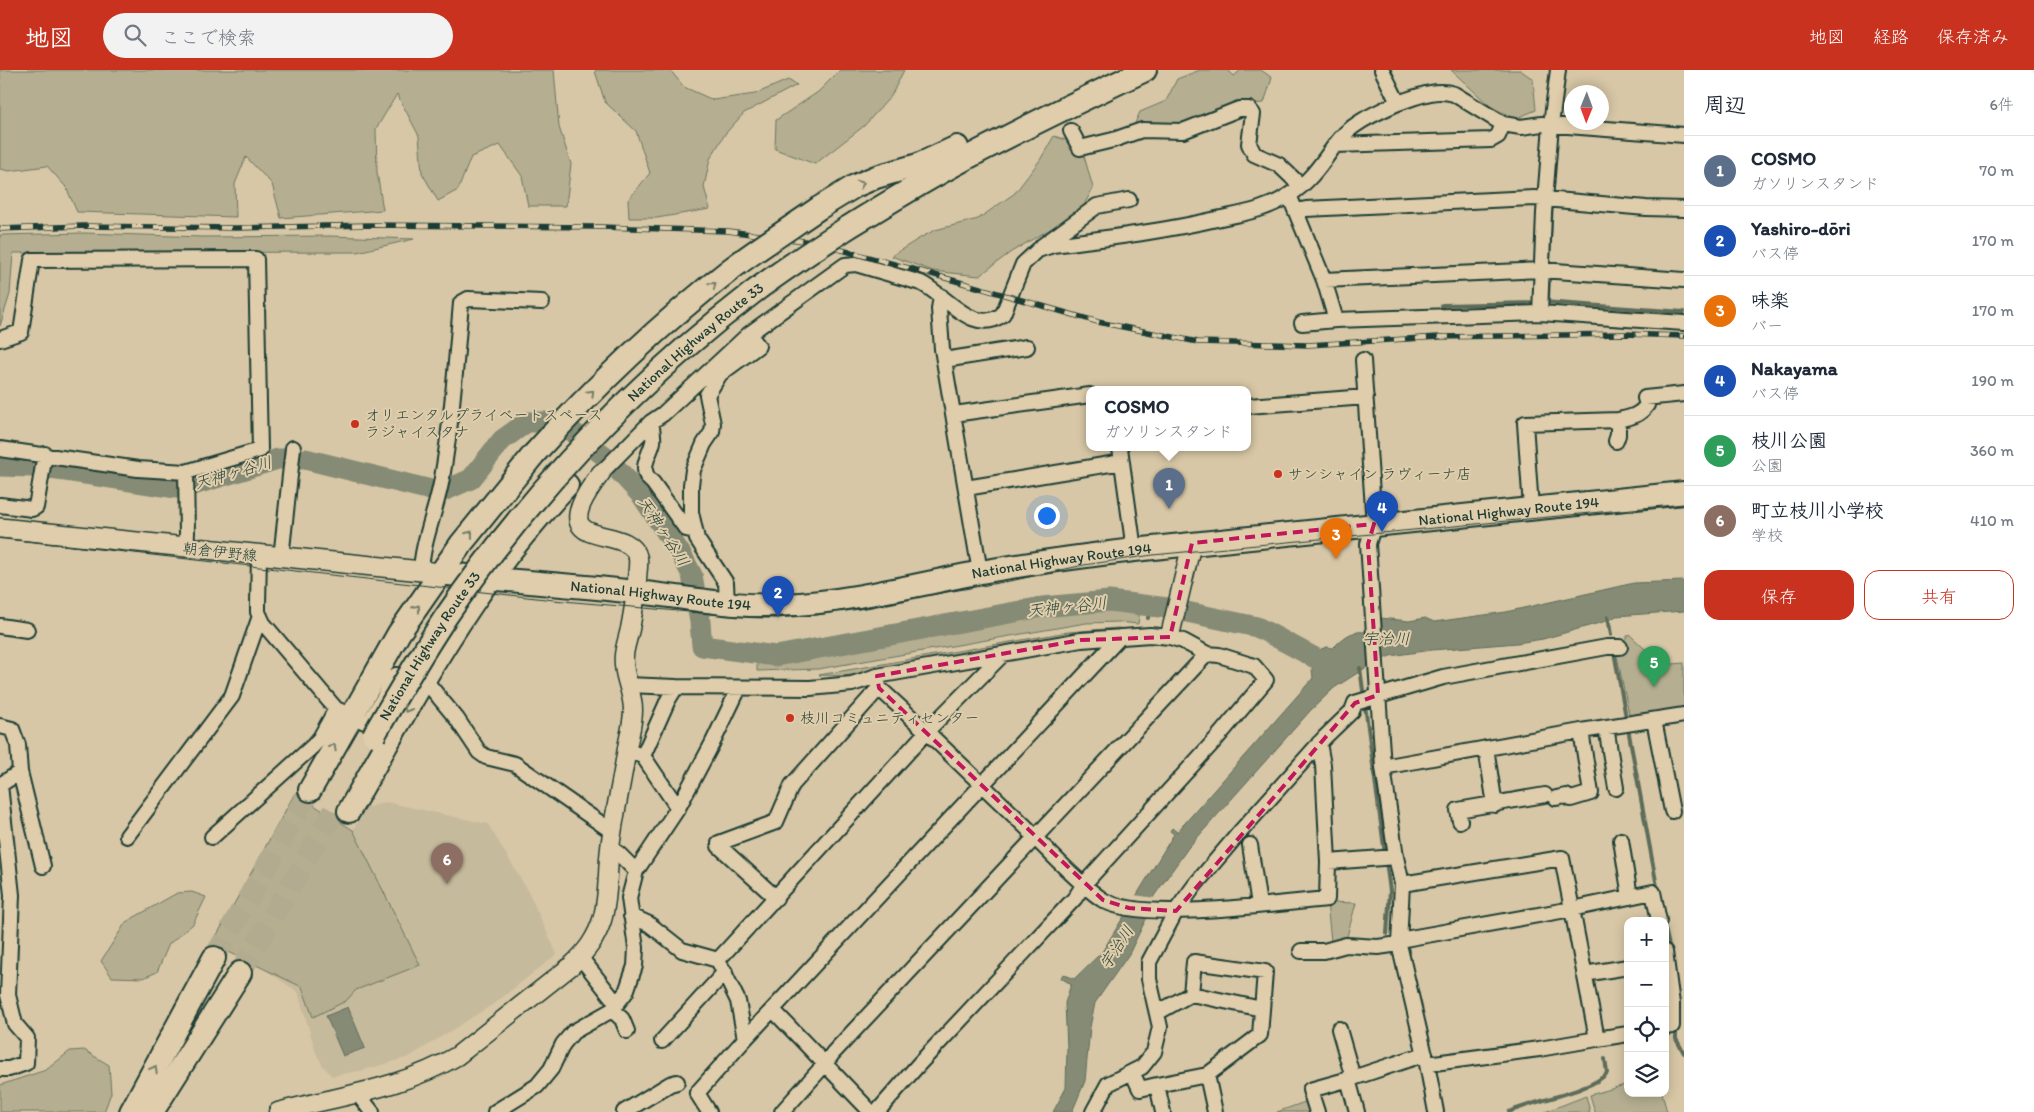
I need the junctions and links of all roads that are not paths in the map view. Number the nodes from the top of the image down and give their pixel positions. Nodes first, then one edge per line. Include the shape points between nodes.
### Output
1 (1146, 70) edge
2 (1382, 70) edge
3 (1558, 70) edge
4 (1398, 103) junction
5 (1059, 110) junction
6 (1503, 124) junction
7 (1550, 125) junction
8 (1071, 131) dead end
9 (1684, 135) edge
10 (1335, 145) junction
11 (1301, 186) junction
12 (1289, 195) junction
13 (1545, 199) junction
14 (1129, 200) dead end
15 (1684, 209) edge
16 (1296, 211) junction
17 (855, 231) junction
18 (1038, 250) junction
19 (1541, 270) junction
20 (1324, 280) junction
21 (1684, 280) edge
22 (941, 296) junction
23 (542, 302) dead end
24 (1540, 306) junction
25 (1336, 320) junction
26 (1302, 323) dead end
27 (1684, 323) edge
28 (749, 334) junction
29 (0, 339) edge
30 (1027, 347) dead end
31 (944, 360) junction
32 (1363, 360) dead end
33 (687, 391) junction
34 (1684, 394) edge
35 (1086, 396) edge
36 (1366, 397) junction
37 (708, 400) junction
38 (1251, 406) edge
39 (954, 414) junction
40 (1618, 420) junction
41 (651, 422) junction
42 (1616, 441) dead end
43 (0, 449) edge
44 (293, 449) dead end
45 (1121, 455) edge
46 (44, 457) junction
47 (601, 473) joint
48 (186, 475) junction
49 (966, 488) junction
50 (1684, 494) edge
51 (0, 505) edge
52 (1531, 508) junction
53 (1374, 524) junction
54 (0, 528) edge
55 (695, 531) junction
56 (1192, 543) junction
57 (186, 548) junction
58 (1134, 550) junction
59 (259, 556) junction
60 (282, 558) junction
61 (431, 572) junction
62 (980, 572) junction
63 (489, 579) junction
64 (637, 592) junction
65 (721, 603) junction
66 (260, 616) junction
67 (0, 626) edge
68 (27, 630) dead end
69 (1170, 634) junction
70 (1120, 637) junction
71 (1620, 647) dead end
72 (1003, 654) junction
73 (1207, 654) junction
74 (423, 682) junction
75 (878, 682) junction
76 (627, 685) junction
77 (676, 688) junction
78 (739, 688) junction
79 (1378, 691) junction
80 (344, 712) junction
81 (1684, 714) edge
82 (1654, 720) junction
83 (0, 726) edge
84 (1606, 727) junction
85 (1581, 731) junction
86 (927, 732) junction
87 (1320, 744) junction
88 (1486, 748) junction
89 (635, 754) junction
90 (1383, 767) junction
91 (20, 772) junction
92 (980, 785) junction
93 (1616, 788) dead end
94 (310, 790) tunnel mouth
95 (1495, 805) junction
96 (678, 808) junction
97 (1672, 810) dead end
98 (1460, 821) dead end
99 (127, 836) dead end
100 (212, 837) dead end
101 (1035, 838) junction
102 (611, 840) junction
103 (1621, 840) dead end
104 (1250, 845) dead end
105 (1387, 858) junction
106 (1328, 862) junction
107 (43, 866) dead end
108 (636, 872) junction
109 (1084, 884) junction
110 (1402, 884) junction
111 (1630, 897) junction
112 (776, 898) junction
113 (1259, 905) junction
114 (1572, 909) junction
115 (1171, 911) junction
116 (631, 916) junction
117 (1658, 917) edge
118 (1399, 942) junction
119 (1301, 951) dead end
120 (214, 958) tunnel mouth
121 (581, 958) junction
122 (1667, 962) edge
123 (722, 966) junction
124 (1624, 968) edge
125 (1584, 974) junction
126 (1191, 994) junction
127 (614, 1007) junction
128 (1262, 1009) junction
129 (773, 1010) junction
130 (1157, 1013) junction
131 (1669, 1026) edge
132 (1339, 1029) dead end
133 (627, 1031) dead end
134 (1624, 1035) edge
135 (745, 1039) junction
136 (1597, 1039) junction
137 (662, 1041) dead end
138 (1426, 1059) junction
139 (825, 1064) junction
140 (0, 1069) edge
141 (1132, 1072) junction
142 (1207, 1075) junction
143 (1350, 1079) junction
144 (677, 1082) dead end
145 (1157, 1086) junction
146 (358, 1093) junction
147 (131, 1112) edge
148 (152, 1112) edge
149 (159, 1112) edge
150 (278, 1112) edge
151 (372, 1112) edge
152 (495, 1112) edge
153 (624, 1112) edge
154 (709, 1112) edge
155 (782, 1112) edge
156 (871, 1112) edge
157 (877, 1112) edge
158 (1093, 1112) edge
159 (1163, 1112) edge
160 (1215, 1112) edge
161 (1317, 1112) edge
162 (1357, 1112) edge
163 (1436, 1112) edge

1 - 5 highway
2 - 4 street
3 - 7 street
4 - 6 street via 1432,92 1446,92
4 - 10 street via 1372,115 1341,136
5 - 17 highway
61 -> 5 highway, bridge via 461,544 534,454 618,366 732,269 855,186 918,165 1011,122
6 - 7 street via 1521,127
6 - 10 street via 1498,136 1491,140
7 - 9 street
7 - 13 street
8 - 11 street via 1080,148 1142,130 1183,131 1239,109 1249,109 1253,114 1249,140 1251,151 1278,165
10 - 11 street
11 - 12 street
12 - 16 street
12 - 18 street via 1265,208 1187,226
13 - 15 street
13 - 16 street via 1428,202
13 - 19 street
14 - 18 street via 1097,206
16 - 20 street
17 - 63 highway via 705,348 619,428 535,520
74 -> 17 highway, National Highway Route 33, bridge via 343,807 374,735 417,661 446,617 533,502 631,397 667,364 751,294
18 - 22 street via 1023,264 1002,314 996,319 972,320
19 - 20 street
19 - 21 street
19 - 24 street
20 - 25 street
22 - 28 street via 921,283 856,264 845,265
22 - 31 street via 939,309
23 - 61 street via 468,299 460,303 442,476 422,561
24 - 25 street
24 - 27 street
25 - 26 street
28 - 33 street
28 - 37 street via 758,346 720,374 707,396
29 - 48 street via 21,332 32,260 256,259 260,450
30 - 31 street
31 - 39 street
32 - 36 street
33 - 37 street via 694,398
33 - 41 street
34 - 40 street via 1645,398 1646,405 1640,414
35 - 39 street
36 - 38 street
36 - 53 street
37 - 55 street via 712,432 698,457 691,484
39 - 49 street
40 - 42 street
40 - 52 street via 1525,423
41 - 47 street
41 - 55 street via 654,440 644,465 648,479 686,529
43 - 46 street
44 - 60 street
45 - 49 street
45 - 58 street
46 - 48 street
46 - 51 street via 36,507
47 - 64 street via 585,494 580,507 580,523 590,533 618,539 634,550 638,558
48 - 57 street
49 - 62 street
50 - 52 highway, National Highway Route 194
52 - 53 highway, National Highway Route 194
53 - 56 highway, National Highway Route 194
53 - 79 street via 1368,544
54 - 57 main road, 朝倉伊野線
55 - 65 street via 726,583
56 - 58 highway, National Highway Route 194
56 - 69 street
57 - 59 main road, 朝倉伊野線
58 - 62 highway, National Highway Route 194
59 - 60 main road, 朝倉伊野線
59 - 66 street
60 - 61 main road, 朝倉伊野線
61 - 63 highway, National Highway Route 194
80 -> 61 highway via 399,633
62 - 65 highway, National Highway Route 194 via 828,602 748,606
63 - 64 highway, National Highway Route 194
63 - 74 highway
64 - 65 highway, National Highway Route 194
64 - 76 street via 624,652
66 - 80 street
66 - 99 street via 232,696
67 - 68 street
69 - 70 street
69 - 73 street
70 - 72 street via 1081,640
70 - 92 street
71 - 79 street via 1578,652
72 - 75 street
72 - 86 street
73 - 101 street
73 - 109 street via 1254,666 1266,680
74 - 80 street via 396,675 389,682 369,722
74 - 102 street via 437,694 479,752 486,757 515,764
75 - 78 street via 818,688
75 - 86 street
75 - 112 street via 792,785 776,822 719,842 719,846
76 - 77 street
76 - 89 street via 633,712
77 - 78 street
77 - 89 street
78 - 96 street
79 - 87 street via 1355,703 1352,711
79 - 90 street
94 -> 80 highway
80 - 100 street via 313,746
81 - 82 street
82 - 84 street
82 - 97 street
83 - 91 street via 12,729 15,734
84 - 85 street
84 - 93 street
85 - 88 street
85 - 95 street via 1591,793 1571,799 1551,797
86 - 92 street
86 - 112 street
87 - 106 street
87 - 115 street
88 - 90 street
88 - 95 street
89 - 96 street
89 - 102 street
90 - 105 street
91 - 107 street
91 - 140 street via 0,785 12,895 8,995 15,1024 27,1038 26,1063
92 - 101 street
92 - 129 street
95 - 98 street via 1458,810
96 - 108 street
101 - 109 street
101 - 139 street via 920,958
102 - 108 street
102 - 121 street via 602,919 594,941
103 - 111 street
104 - 113 street
105 - 106 street
105 - 110 street
106 - 113 street via 1327,899
108 - 116 street via 629,898
109 - 115 street via 1106,902 1129,908
109 - 157 street
110 - 114 street via 1562,858
110 - 118 street
111 - 114 street
111 - 117 street via 1653,892
112 - 123 street
113 - 115 street
114 - 118 street
114 - 125 street
115 - 130 street via 1149,962 1149,979
116 - 123 street via 649,924 682,950
116 - 127 street via 635,966 626,992
118 - 119 street via 1378,948 1346,945 1324,951
118 - 138 street
147 -> 120 highway
121 - 127 street
121 - 146 street via 457,1056 419,1076
122 - 131 street via 1672,1004 1672,1026
123 - 135 street via 738,1001
123 - 137 street
124 - 125 street
125 - 136 street
126 - 128 street
126 - 128 street via 1194,962 1265,972
126 - 130 street
127 - 133 street
127 - 152 street via 573,1032 537,1086
128 - 142 street via 1260,1035
129 - 135 street
129 - 139 street
130 - 141 street via 1160,1027 1154,1052 1142,1067
132 - 143 street
134 - 136 street
135 - 154 street via 697,1093
136 - 138 street via 1539,1050
138 - 143 street
138 - 163 street
139 - 155 street
139 - 156 street
141 - 145 street via 1140,1089
141 - 158 street via 1108,1084
142 - 145 street
142 - 160 street
143 - 161 street via 1310,1090
143 - 162 street
144 - 153 street
145 - 159 street
146 - 150 street
146 - 151 street
148 - 149 highway via 246,976 184,1084

